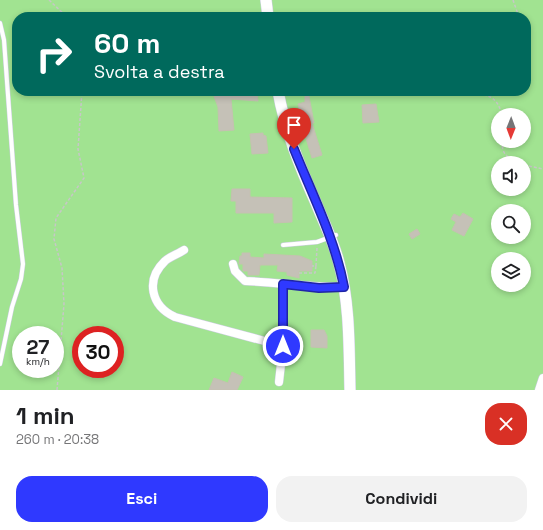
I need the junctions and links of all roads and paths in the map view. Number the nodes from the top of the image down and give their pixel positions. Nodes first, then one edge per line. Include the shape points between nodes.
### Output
1 (49, 0) edge
2 (266, 0) edge
3 (513, 0) edge
4 (62, 12) edge
5 (267, 12) edge
6 (517, 12) edge
7 (0, 23) edge
8 (82, 96) edge
9 (279, 96) edge
10 (490, 96) edge
11 (499, 108) edge
12 (503, 148) edge
13 (507, 156) edge
14 (531, 166) edge
15 (543, 169) edge
16 (333, 237) junction
17 (317, 242) junction
18 (283, 244) dead end
19 (184, 250) dead end
20 (233, 264) dead end
21 (312, 266) dead end
22 (316, 266) junction
23 (299, 273) dead end
24 (283, 284) junction
25 (344, 287) junction
26 (283, 346) junction
27 (0, 364) edge
28 (543, 378) edge
29 (279, 382) dead end
30 (57, 390) edge
31 (350, 390) edge
32 (539, 390) edge

1 - 4 path
2 - 5 street
3 - 6 path
7 - 27 lane via 4,40 23,264
8 - 30 path via 78,149 84,178 56,218 54,239 62,268 64,299
9 - 16 street via 294,149
10 - 11 path via 496,100
12 - 13 path via 503,154
14 - 15 path
16 - 17 lane
16 - 25 street
17 - 18 lane
17 - 22 path
19 - 26 street via 165,261 152,281 154,298 167,313
20 - 24 street via 235,271 245,281
21 - 22 path
22 - 23 path via 315,273
24 - 25 street via 319,288
24 - 26 street
25 - 31 street
26 - 29 street
28 - 32 street

